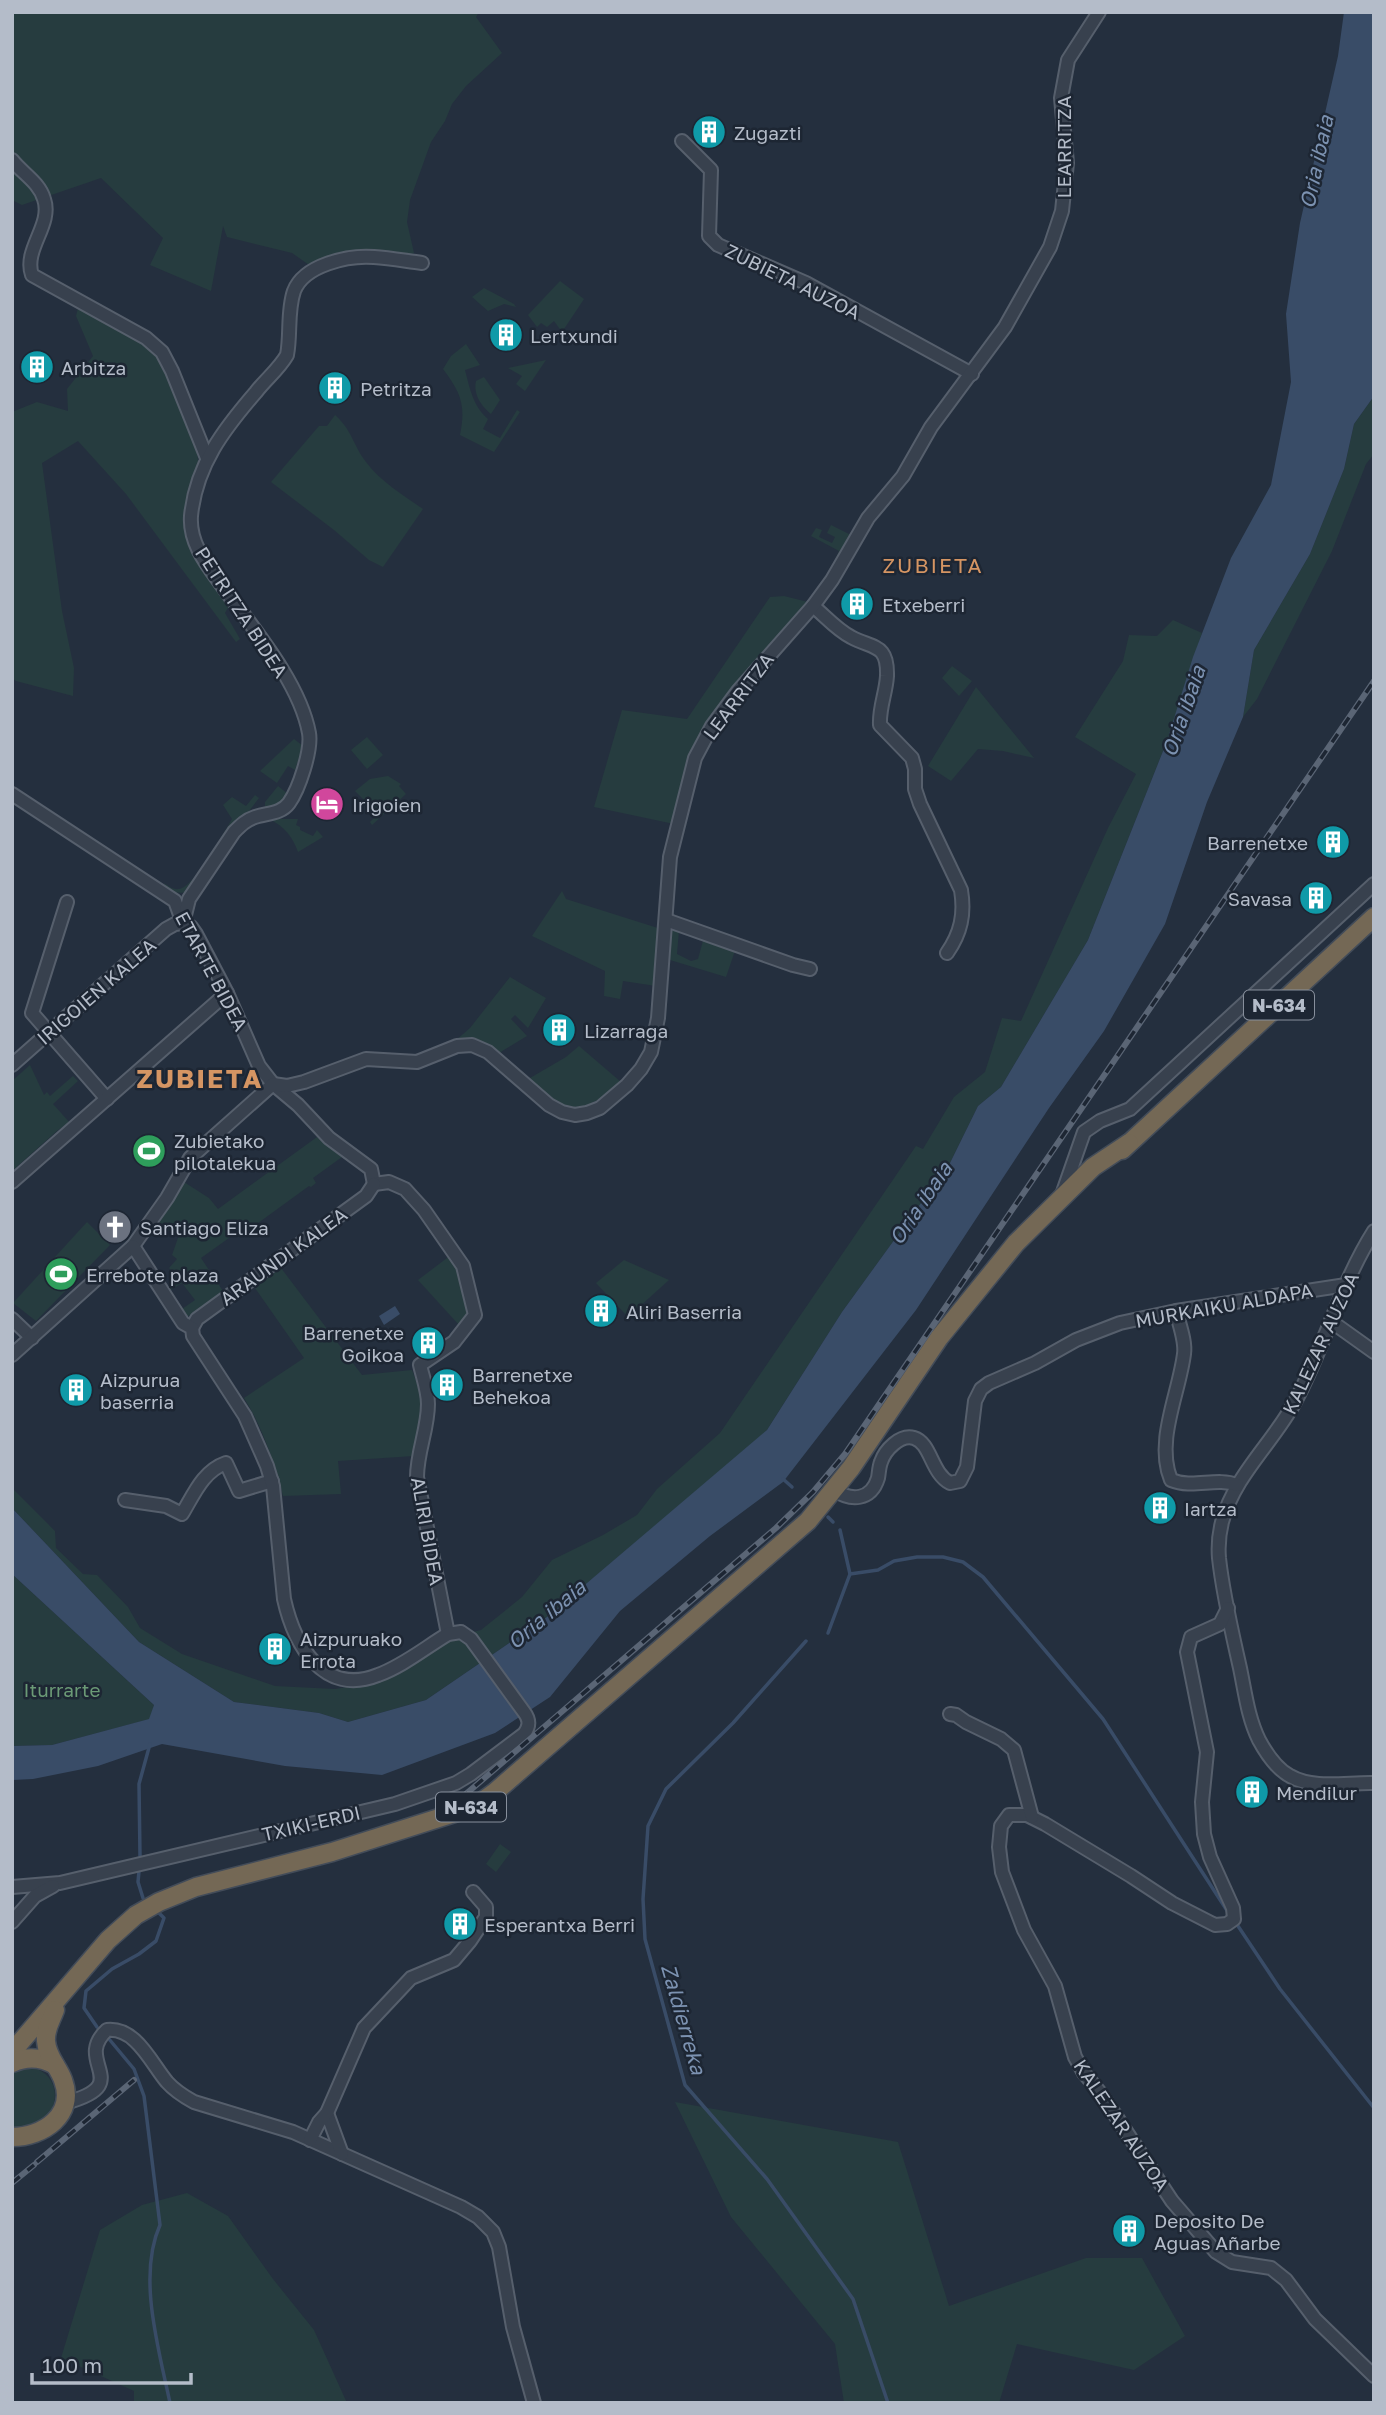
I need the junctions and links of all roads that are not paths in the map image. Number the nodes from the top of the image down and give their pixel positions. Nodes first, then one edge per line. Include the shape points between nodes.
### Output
1 (1099, 12) edge
2 (682, 141) dead end
3 (12, 160) edge
4 (422, 263) dead end
5 (972, 374) junction
6 (207, 458) junction
7 (813, 606) junction
8 (12, 794) edge
9 (1374, 884) edge
10 (67, 902) dead end
11 (1374, 917) edge
12 (666, 920) junction
13 (183, 922) junction
14 (947, 953) dead end
15 (810, 969) dead end
16 (228, 993) junction
17 (49, 1033) junction
18 (12, 1065) edge
19 (273, 1084) junction
20 (103, 1103) junction
21 (1086, 1152) junction
22 (1110, 1159) junction
23 (12, 1182) edge
24 (373, 1184) junction
25 (1065, 1200) junction
26 (1373, 1234) edge
27 (133, 1246) junction
28 (1346, 1285) junction
29 (1176, 1311) junction
30 (12, 1319) edge
31 (1332, 1322) junction
32 (192, 1328) junction
33 (32, 1338) junction
34 (1374, 1352) edge
35 (12, 1355) edge
36 (272, 1480) junction
37 (1237, 1485) junction
38 (834, 1490) junction
39 (125, 1500) dead end
40 (1227, 1608) junction
41 (448, 1633) junction
42 (950, 1714) dead end
43 (1374, 1783) edge
44 (1032, 1817) junction
45 (60, 1883) junction
46 (12, 1887) edge
47 (473, 1892) dead end
48 (12, 1922) edge
49 (58, 1998) junction
50 (12, 2052) edge
51 (12, 2063) edge
52 (55, 2065) junction
53 (65, 2103) junction
54 (327, 2113) junction
55 (12, 2137) edge
56 (310, 2140) junction
57 (342, 2154) junction
58 (1374, 2375) edge
59 (534, 2403) edge

1 - 5 street, LEARRITZA via 1066,72 1061,98 1067,163 1062,211 1051,247
2 - 5 street, ZUBIETA AUZOA via 711,170 709,236 718,245 806,284
3 - 6 street via 40,189 45,201 30,258 32,275 146,338 162,352
4 - 6 street, PETRITZA BIDEA via 371,256 346,259 298,282 287,355 225,429
5 - 7 street, LEARRITZA via 931,427 903,476 867,518
6 - 13 street, PETRITZA BIDEA via 191,516 192,533 203,559 274,657 296,695 309,734 307,757 293,796 286,806 249,820 234,832 189,899
7 - 12 street, LEARRITZA via 738,691 695,758 670,857
7 - 14 street via 850,637 872,644 882,653 887,680 880,725 912,758 920,804 961,890 962,922
8 - 13 street, ETARTE BIDEA via 160,890 174,901
9 - 21 street via 1130,1109 1090,1127
10 - 17 street via 32,1013
11 - 22 highway, N-634
12 - 15 street
12 - 19 street, LEARRITZA via 651,1052 627,1085 587,1114 562,1112 549,1105 488,1052 472,1045 416,1062 366,1059 304,1082
13 - 16 street, ETARTE BIDEA via 191,926
13 - 17 street, IRIGOIEN KALEA via 166,929
16 - 19 street, ETARTE BIDEA via 259,1066
16 - 20 street
17 - 18 street, IRIGOIEN KALEA
17 - 20 street
19 - 24 street, ETARTE BIDEA via 329,1138 371,1170
19 - 27 street via 190,1158
20 - 23 street
21 - 22 highway, N-634
21 - 25 street
21 - 25 highway, N-634 via 1088,1178
22 - 25 highway, N-634
24 - 32 street, ARAUNDI KALEA via 366,1196 197,1319
24 - 41 street, ALIRI BIDEA via 389,1182 405,1189 424,1210 463,1266 475,1315 454,1342 420,1365 428,1408 417,1477
25 - 38 highway, N-634 via 974,1296 930,1351
26 - 28 street, KALEZAR AUZOA
27 - 32 street via 183,1323
27 - 33 street
28 - 29 street, MURKAIKU ALDAPA
28 - 31 street, KALEZAR AUZOA
29 - 37 street via 1185,1352 1166,1442 1166,1467 1171,1480 1184,1485 1228,1481
29 - 38 street, MURKAIKU ALDAPA via 1091,1334 985,1386 975,1401 967,1466 960,1482 940,1477 923,1444 907,1437 884,1455 876,1482 864,1494 847,1498
30 - 33 street
31 - 34 street
31 - 37 street, KALEZAR AUZOA via 1288,1414
32 - 36 street via 251,1426
33 - 35 street
36 - 39 street via 239,1491 226,1463 214,1467 182,1514 166,1506
36 - 41 street via 288,1617 306,1654 320,1668 356,1680 377,1676
37 - 40 street, KALEZAR AUZOA via 1219,1542
38 - 49 highway, N-634 via 790,1538 483,1801 332,1852 171,1896 116,1932
40 - 43 street, KALEZAR AUZOA via 1248,1708 1259,1739 1278,1767 1310,1783
40 - 44 street via 1220,1624 1191,1637 1187,1652 1207,1752 1204,1834 1234,1919 1215,1925
41 - 45 street, TXIKI-ERDI via 461,1632 471,1639 529,1721 524,1734 471,1774 395,1804
42 - 44 street via 1014,1750
44 - 58 street, KALEZAR AUZOA via 1009,1815 1001,1826 1002,1872 1024,1930 1055,1986 1084,2073 1172,2200 1216,2252 1232,2262 1271,2268 1286,2280 1315,2319
45 - 46 street
45 - 48 street via 35,1896
47 - 54 street via 486,1907 470,1941 454,1960 411,1979 364,2028
49 - 50 highway, N-634
49 - 52 highway via 46,2034
51 - 52 highway via 37,2058
52 - 53 highway via 65,2084
53 - 55 highway via 49,2128
53 - 56 street via 100,2087 96,2045 107,2030 117,2029 129,2036 179,2094
54 - 56 street
54 - 57 street
56 - 57 street
57 - 59 street via 461,2207 493,2232

